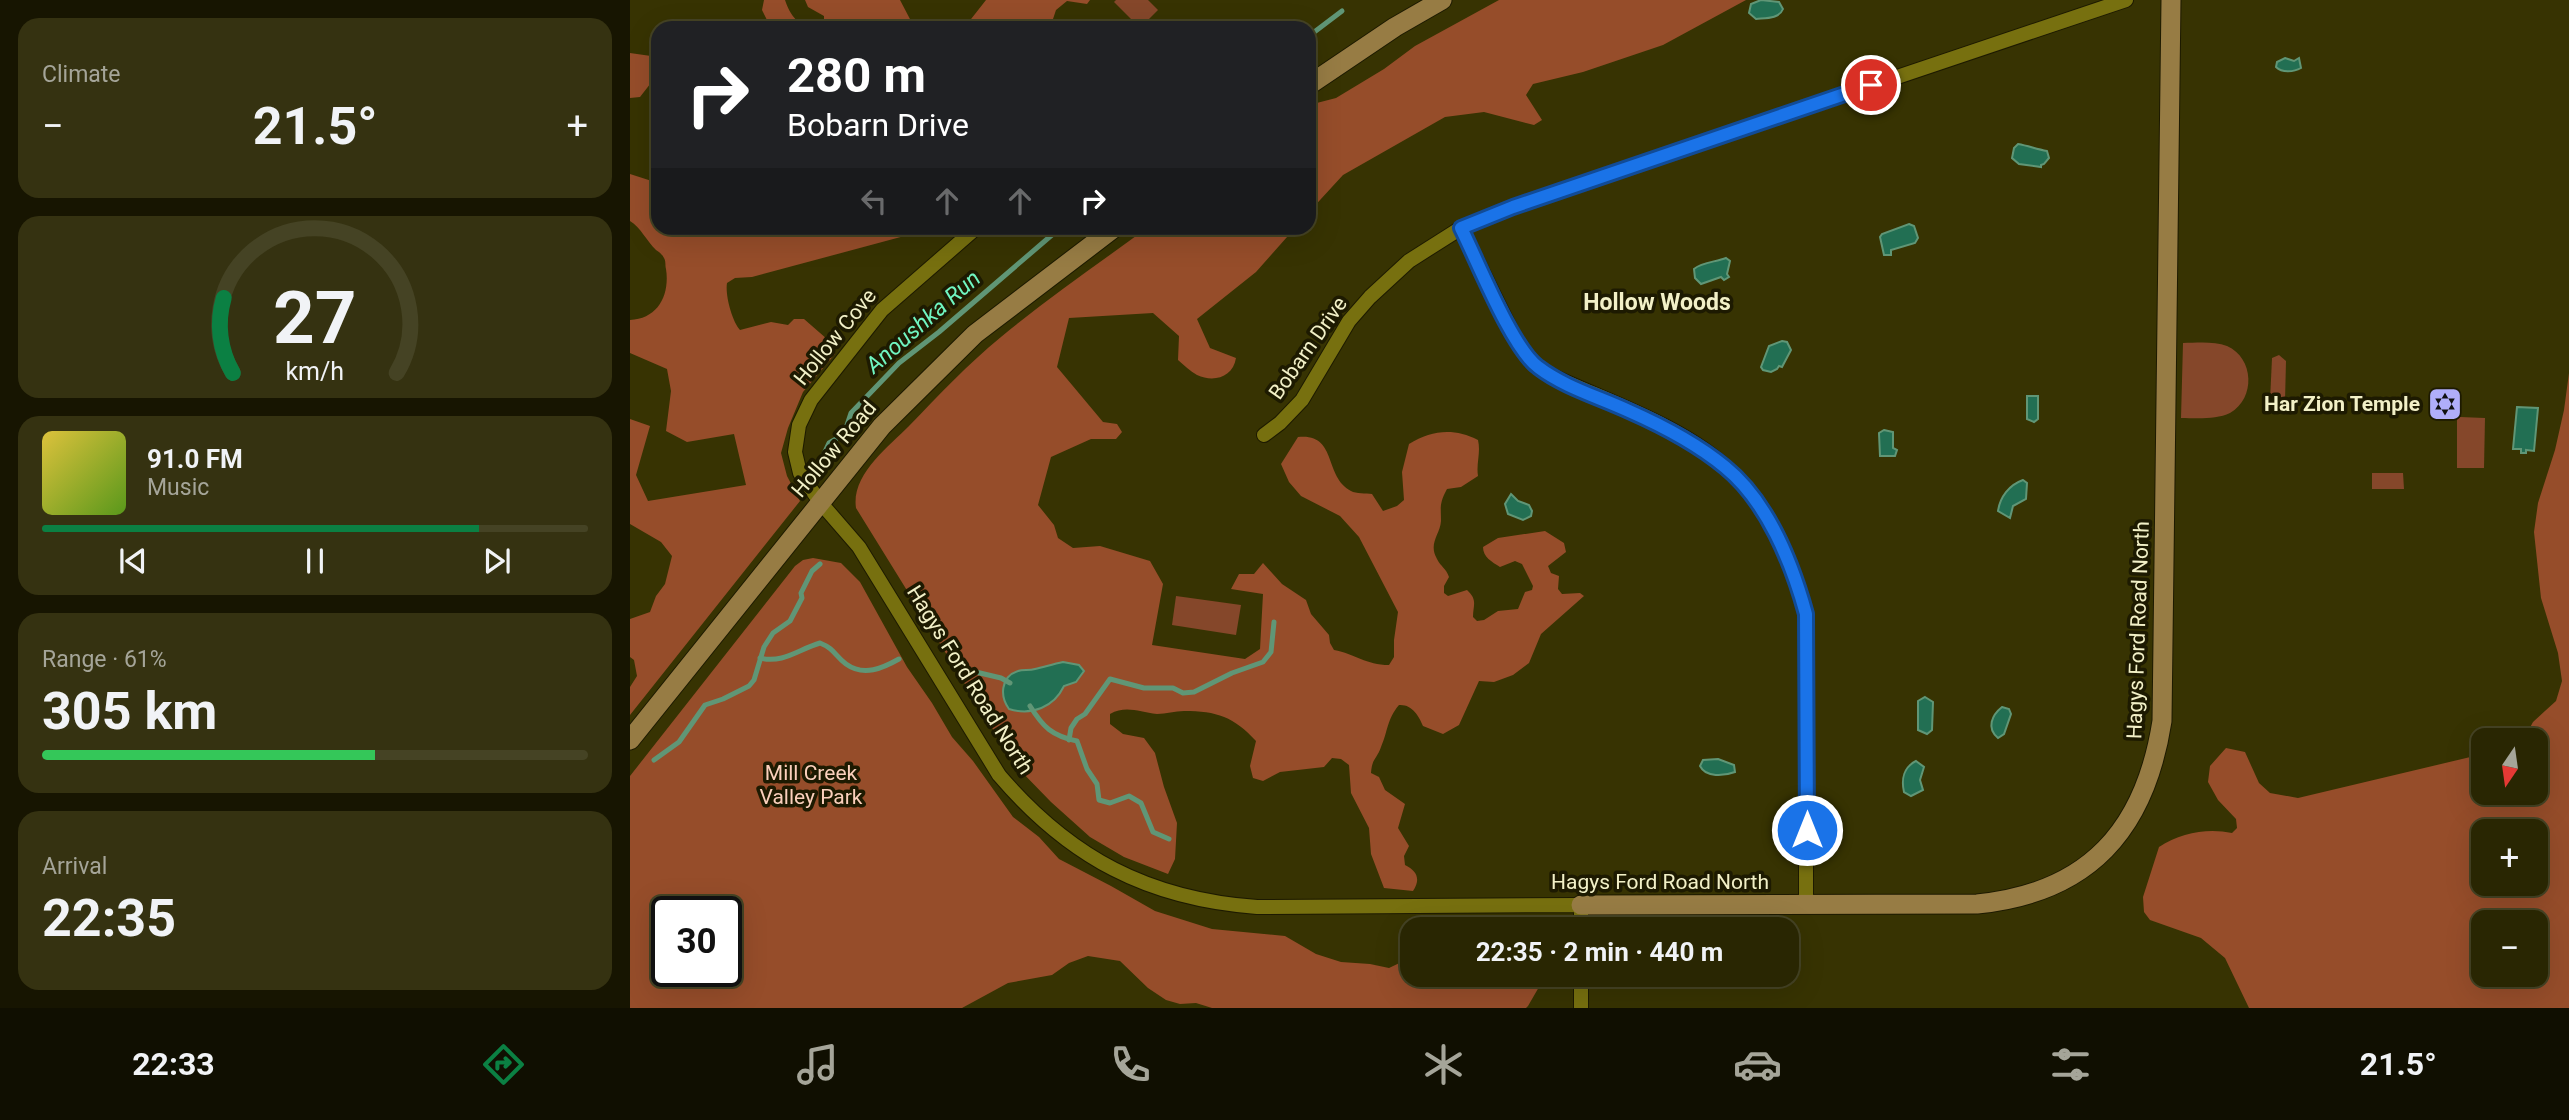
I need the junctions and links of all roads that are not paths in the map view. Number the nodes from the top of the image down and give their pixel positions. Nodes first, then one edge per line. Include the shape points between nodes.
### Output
1 (1442, 0) edge
2 (2126, 0) edge
3 (2171, 0) edge
4 (1316, 80) edge
5 (1461, 228) junction
6 (968, 235) edge
7 (1105, 235) edge
8 (1264, 435) dead end
9 (820, 502) junction
10 (630, 740) edge
11 (1806, 904) junction
12 (1581, 905) junction
13 (1581, 917) edge
14 (1581, 987) edge
15 (1581, 1008) edge

1 - 4 street
2 - 5 street, Bobarn Drive
3 - 11 street, Hagys Ford Road North via 2162,721 2151,773 2127,822 2110,844 2071,876 2026,897 1977,904
5 - 8 street, Bobarn Drive via 1409,261 1365,302 1302,400
5 - 11 street via 1518,344 1537,367 1705,452 1727,468 1773,529 1797,580 1806,614
6 - 9 street, Hollow Cove via 882,310 807,406 796,438 796,462
7 - 9 street, Hollow Road via 950,356 882,426
9 - 10 street, Hollow Road
9 - 12 street, Hagys Ford Road North via 859,547 999,775 1056,833 1119,873 1225,905
11 - 12 street, Hagys Ford Road North
12 - 13 street
14 - 15 street

